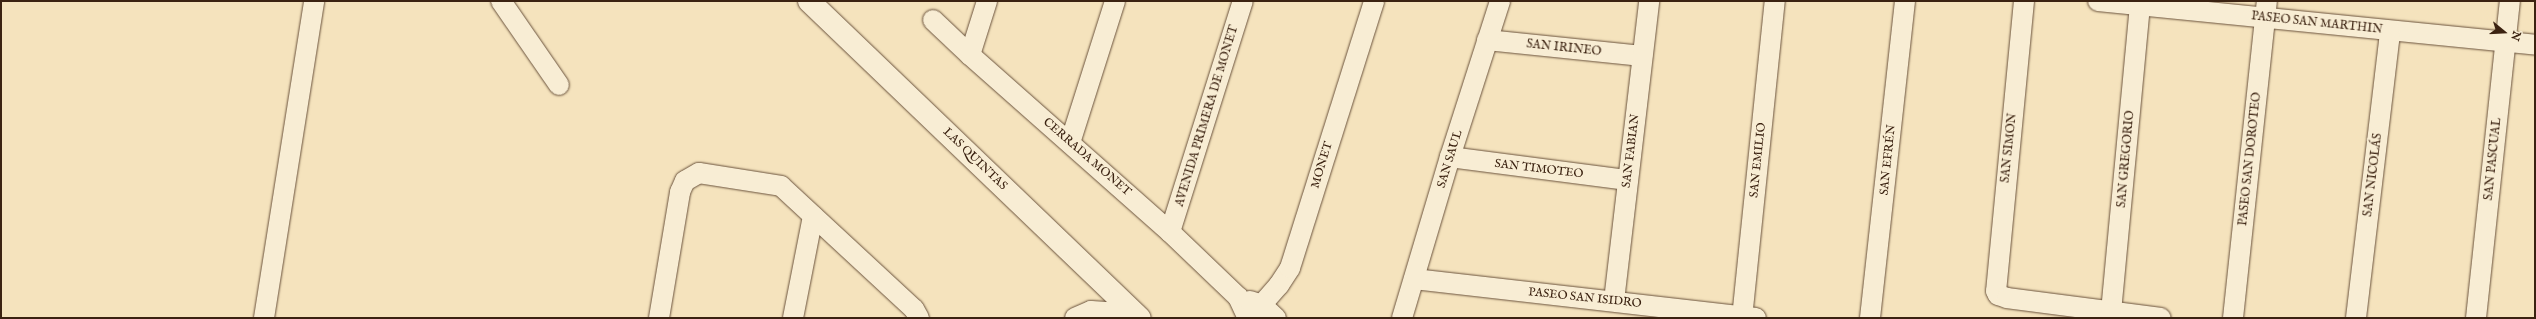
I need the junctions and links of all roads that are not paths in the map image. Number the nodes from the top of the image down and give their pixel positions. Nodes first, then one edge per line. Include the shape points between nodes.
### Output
1 (314, 1) edge
2 (501, 1) edge
3 (809, 1) edge
4 (987, 1) edge
5 (1115, 1) edge
6 (1243, 1) edge
7 (1374, 1) edge
8 (1500, 1) edge
9 (1649, 1) edge
10 (1775, 1) edge
11 (1905, 1) edge
12 (2024, 1) edge
13 (2098, 1) edge
14 (2510, 1) edge
15 (2140, 5) junction
16 (2266, 9) edge
17 (933, 20) dead end
18 (2390, 31) junction
19 (1487, 40) junction
20 (2506, 42) junction
21 (2535, 45) edge
22 (970, 56) junction
23 (1642, 56) junction
24 (559, 85) dead end
25 (1070, 143) junction
26 (1450, 157) junction
27 (1628, 180) junction
28 (813, 216) junction
29 (1170, 232) junction
30 (1414, 279) junction
31 (1614, 301) junction
32 (2111, 312) junction
33 (1253, 314) edge
34 (1138, 316) edge
35 (264, 318) edge
36 (659, 318) edge
37 (793, 318) edge
38 (919, 318) edge
39 (1075, 318) edge
40 (1276, 318) edge
41 (1402, 318) edge
42 (1746, 318) edge
43 (1870, 318) edge
44 (2161, 318) edge
45 (2233, 318) edge
46 (2356, 318) edge
47 (2476, 318) edge

1 - 35 street
2 - 24 street
3 - 34 street, LAS QUINTAS
4 - 22 street
5 - 25 street
6 - 29 street, AVENIDA PRIMERA DE MONET
7 - 33 street, MONET via 1290,268 1286,277
8 - 19 street, SAN SAUL
9 - 23 street, SAN FABIAN
10 - 42 street, SAN EMILIO
11 - 43 street, SAN EFRÉN
12 - 32 street, SAN SIMON via 1995,286 1998,295
13 - 15 street, PASEO SAN MARTHIN
14 - 20 street, SAN PASCUAL
15 - 16 street, PASEO SAN MARTHIN
15 - 32 street, SAN GREGORIO
16 - 18 street, PASEO SAN MARTHIN
16 - 45 street, PASEO SAN DOROTEO
17 - 22 street, CERRADA MONET
18 - 20 street, PASEO SAN MARTHIN
18 - 46 street, SAN NICOLÁS
19 - 23 street, SAN IRINEO
19 - 26 street, SAN SAUL
20 - 21 street, PASEO SAN MARTHIN
20 - 47 street, SAN PASCUAL
22 - 25 street, CERRADA MONET
23 - 27 street, SAN FABIAN
25 - 29 street, CERRADA MONET
26 - 27 street, SAN TIMOTEO
26 - 30 street, SAN SAUL
27 - 31 street, SAN FABIAN
28 - 36 street via 776,184 700,173 690,177 680,192
28 - 37 street
28 - 38 street via 914,309
29 - 33 street, CERRADA MONET
30 - 31 street, PASEO SAN ISIDRO
30 - 41 street, SAN SAUL
31 - 42 street, PASEO SAN ISIDRO
32 - 44 street
33 - 40 street
34 - 39 street via 1091,311

